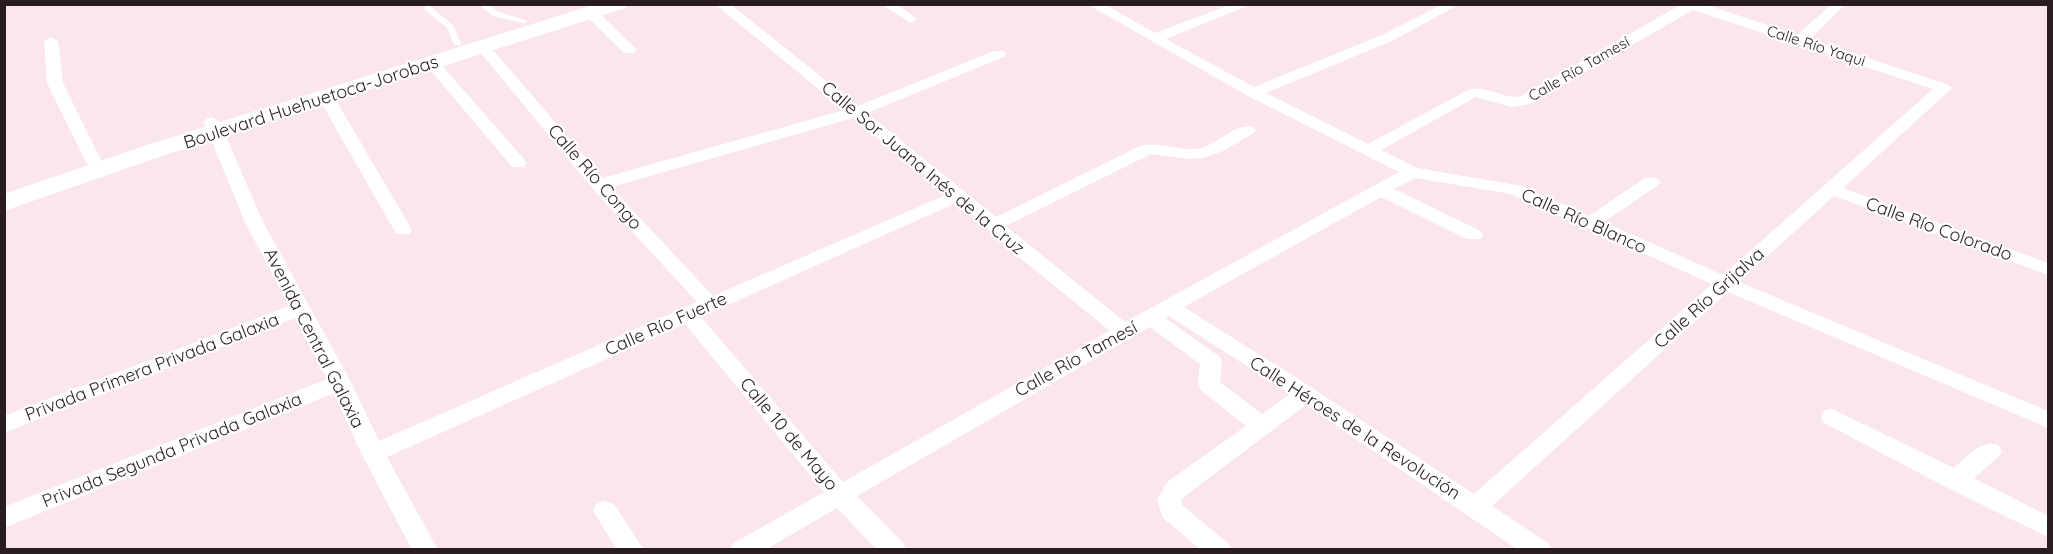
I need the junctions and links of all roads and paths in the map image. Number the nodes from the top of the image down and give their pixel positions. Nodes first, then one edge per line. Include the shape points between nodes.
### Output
1 (427, 4) edge
2 (482, 4) edge
3 (618, 4) edge
4 (721, 4) edge
5 (887, 4) edge
6 (1093, 4) edge
7 (1246, 4) edge
8 (1454, 4) edge
9 (1839, 4) edge
10 (1690, 5) edge
11 (584, 9) edge
12 (910, 19) dead end
13 (524, 21) junction
14 (1154, 38) junction
15 (51, 41) dead end
16 (1799, 41) junction
17 (457, 43) junction
18 (483, 47) junction
19 (629, 50) dead end
20 (999, 54) dead end
21 (432, 63) junction
22 (1944, 88) joint
23 (1253, 93) junction
24 (326, 97) junction
25 (856, 112) junction
26 (215, 127) junction
27 (1248, 130) dead end
28 (1368, 150) junction
29 (93, 160) junction
30 (518, 163) dead end
31 (1412, 172) junction
32 (1651, 182) dead end
33 (599, 185) junction
34 (1381, 189) junction
35 (1830, 189) junction
36 (4, 191) edge
37 (960, 195) junction
38 (4, 203) edge
39 (1589, 224) junction
40 (994, 225) junction
41 (403, 230) dead end
42 (1474, 235) dead end
43 (2049, 269) edge
44 (1725, 284) junction
45 (711, 305) junction
46 (300, 309) junction
47 (1160, 312) junction
48 (688, 315) junction
49 (1124, 332) junction
50 (340, 382) junction
51 (1305, 394) junction
52 (1832, 417) dead end
53 (2049, 420) edge
54 (4, 425) edge
55 (1262, 426) junction
56 (1990, 451) dead end
57 (373, 453) junction
58 (1955, 481) junction
59 (839, 494) junction
60 (1475, 507) junction
61 (605, 511) dead end
62 (4, 518) edge
63 (2049, 527) edge
64 (425, 549) edge
65 (631, 549) edge
66 (743, 549) edge
67 (894, 549) edge
68 (1219, 549) edge
69 (1539, 549) edge

1 - 17 lane via 450,27
2 - 13 lane via 496,14
3 - 11 main road, Boulevard Huehuetoca-Jorobas
4 - 25 street, Calle Sor Juana Inés de la Cruz
5 - 12 street
6 - 14 street, Calle Río Blanco
7 - 14 street
8 - 23 street via 1386,38
9 - 16 street
10 - 16 street, Calle Río Yaqui
10 - 28 street, Calle Río Tamesí via 1524,101 1510,103 1488,93 1473,93
11 - 13 main road, Boulevard Huehuetoca-Jorobas
11 - 18 main road, Boulevard Huehuetoca-Jorobas
11 - 19 street
13 - 17 main road, Boulevard Huehuetoca-Jorobas
14 - 23 street, Calle Río Blanco
15 - 29 street via 55,83
16 - 22 street, Calle Río Yaqui
17 - 26 main road, Boulevard Huehuetoca-Jorobas
18 - 21 main road, Boulevard Huehuetoca-Jorobas
18 - 33 street, Calle Río Congo
20 - 25 street
21 - 24 main road, Boulevard Huehuetoca-Jorobas
21 - 30 street
22 - 35 street, Calle Río Grijalva
23 - 28 street, Calle Río Blanco
24 - 26 main road, Boulevard Huehuetoca-Jorobas
24 - 41 street
25 - 33 street
25 - 37 street, Calle Sor Juana Inés de la Cruz
26 - 29 main road, Boulevard Huehuetoca-Jorobas
26 - 38 main road, Boulevard Huehuetoca-Jorobas
26 - 46 street, Avenida Central Galaxia via 253,220
27 - 40 street via 1209,151 1195,154 1158,147 1146,150
28 - 31 street, Calle Río Blanco
29 - 36 main road, Boulevard Huehuetoca-Jorobas
31 - 34 street, Calle Río Tamesí
31 - 39 street, Calle Río Blanco via 1516,190
32 - 39 street
33 - 45 street, Calle Río Congo
34 - 42 street
34 - 47 street, Calle Río Tamesí
35 - 43 street, Calle Río Colorado
35 - 44 street, Calle Río Grijalva
37 - 40 street, Calle Sor Juana Inés de la Cruz
37 - 45 street, Calle Río Fuerte
39 - 44 street, Calle Río Blanco
40 - 49 street, Calle Sor Juana Inés de la Cruz
44 - 53 street, Calle Río Blanco
44 - 60 street, Calle Río Grijalva
45 - 48 street, Calle Río Fuerte
46 - 50 street, Avenida Central Galaxia
46 - 54 street, Privada Primera Privada Galaxia
47 - 49 street, Calle Río Tamesí
47 - 51 street, Calle Héroes de la Revolución
47 - 55 street via 1211,361 1209,385
48 - 57 street, Calle Río Fuerte
48 - 59 street, Calle 10 de Mayo
49 - 59 street, Calle Río Tamesí
50 - 57 street, Avenida Central Galaxia
50 - 62 street, Privada Segunda Privada Galaxia
51 - 55 street
51 - 60 street, Calle Héroes de la Revolución
52 - 58 street
55 - 68 street via 1176,489 1169,500 1172,511
56 - 58 street
57 - 64 street, Avenida Central Galaxia
58 - 63 street
59 - 66 street, Calle Río Tamesí
59 - 67 street, Calle 10 de Mayo
60 - 69 street, Calle Héroes de la Revolución
61 - 65 street

